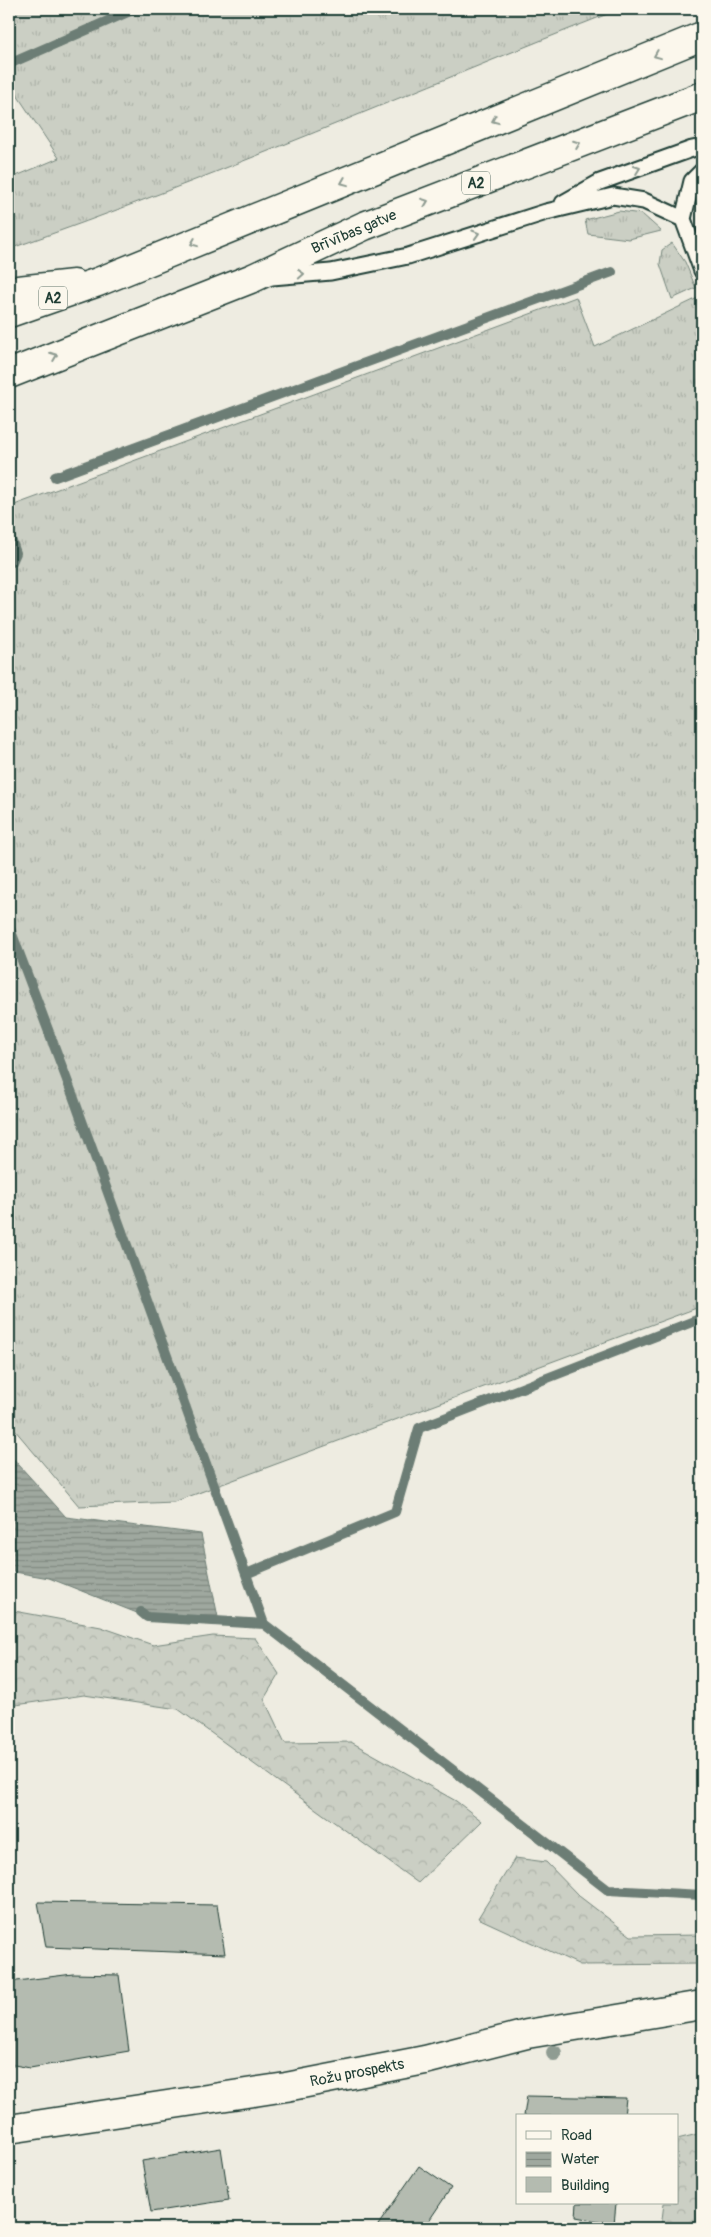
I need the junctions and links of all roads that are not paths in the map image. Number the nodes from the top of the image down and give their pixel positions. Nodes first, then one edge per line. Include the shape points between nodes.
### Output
1 (702, 36) edge
2 (702, 96) edge
3 (702, 147) edge
4 (702, 171) edge
5 (546, 212) junction
6 (683, 219) junction
7 (702, 271) edge
8 (253, 278) junction
9 (98, 282) junction
10 (9, 292) edge
11 (9, 313) edge
12 (9, 374) edge
13 (702, 2005) edge
14 (9, 2129) edge

1 -> 9 main road, A2
8 -> 2 main road, Brīvības gatve / A2 via 364,226
5 -> 3 lane via 600,182
4 - 6 lane via 692,181
5 - 6 lane via 612,196 644,201
8 -> 5 lane via 331,272 408,256
6 - 7 lane
12 -> 8 main road, Brīvības gatve / A2
9 - 10 main road
9 - 11 main road, A2
13 - 14 main road, Rožu prospekts via 527,2034 425,2060 286,2086

